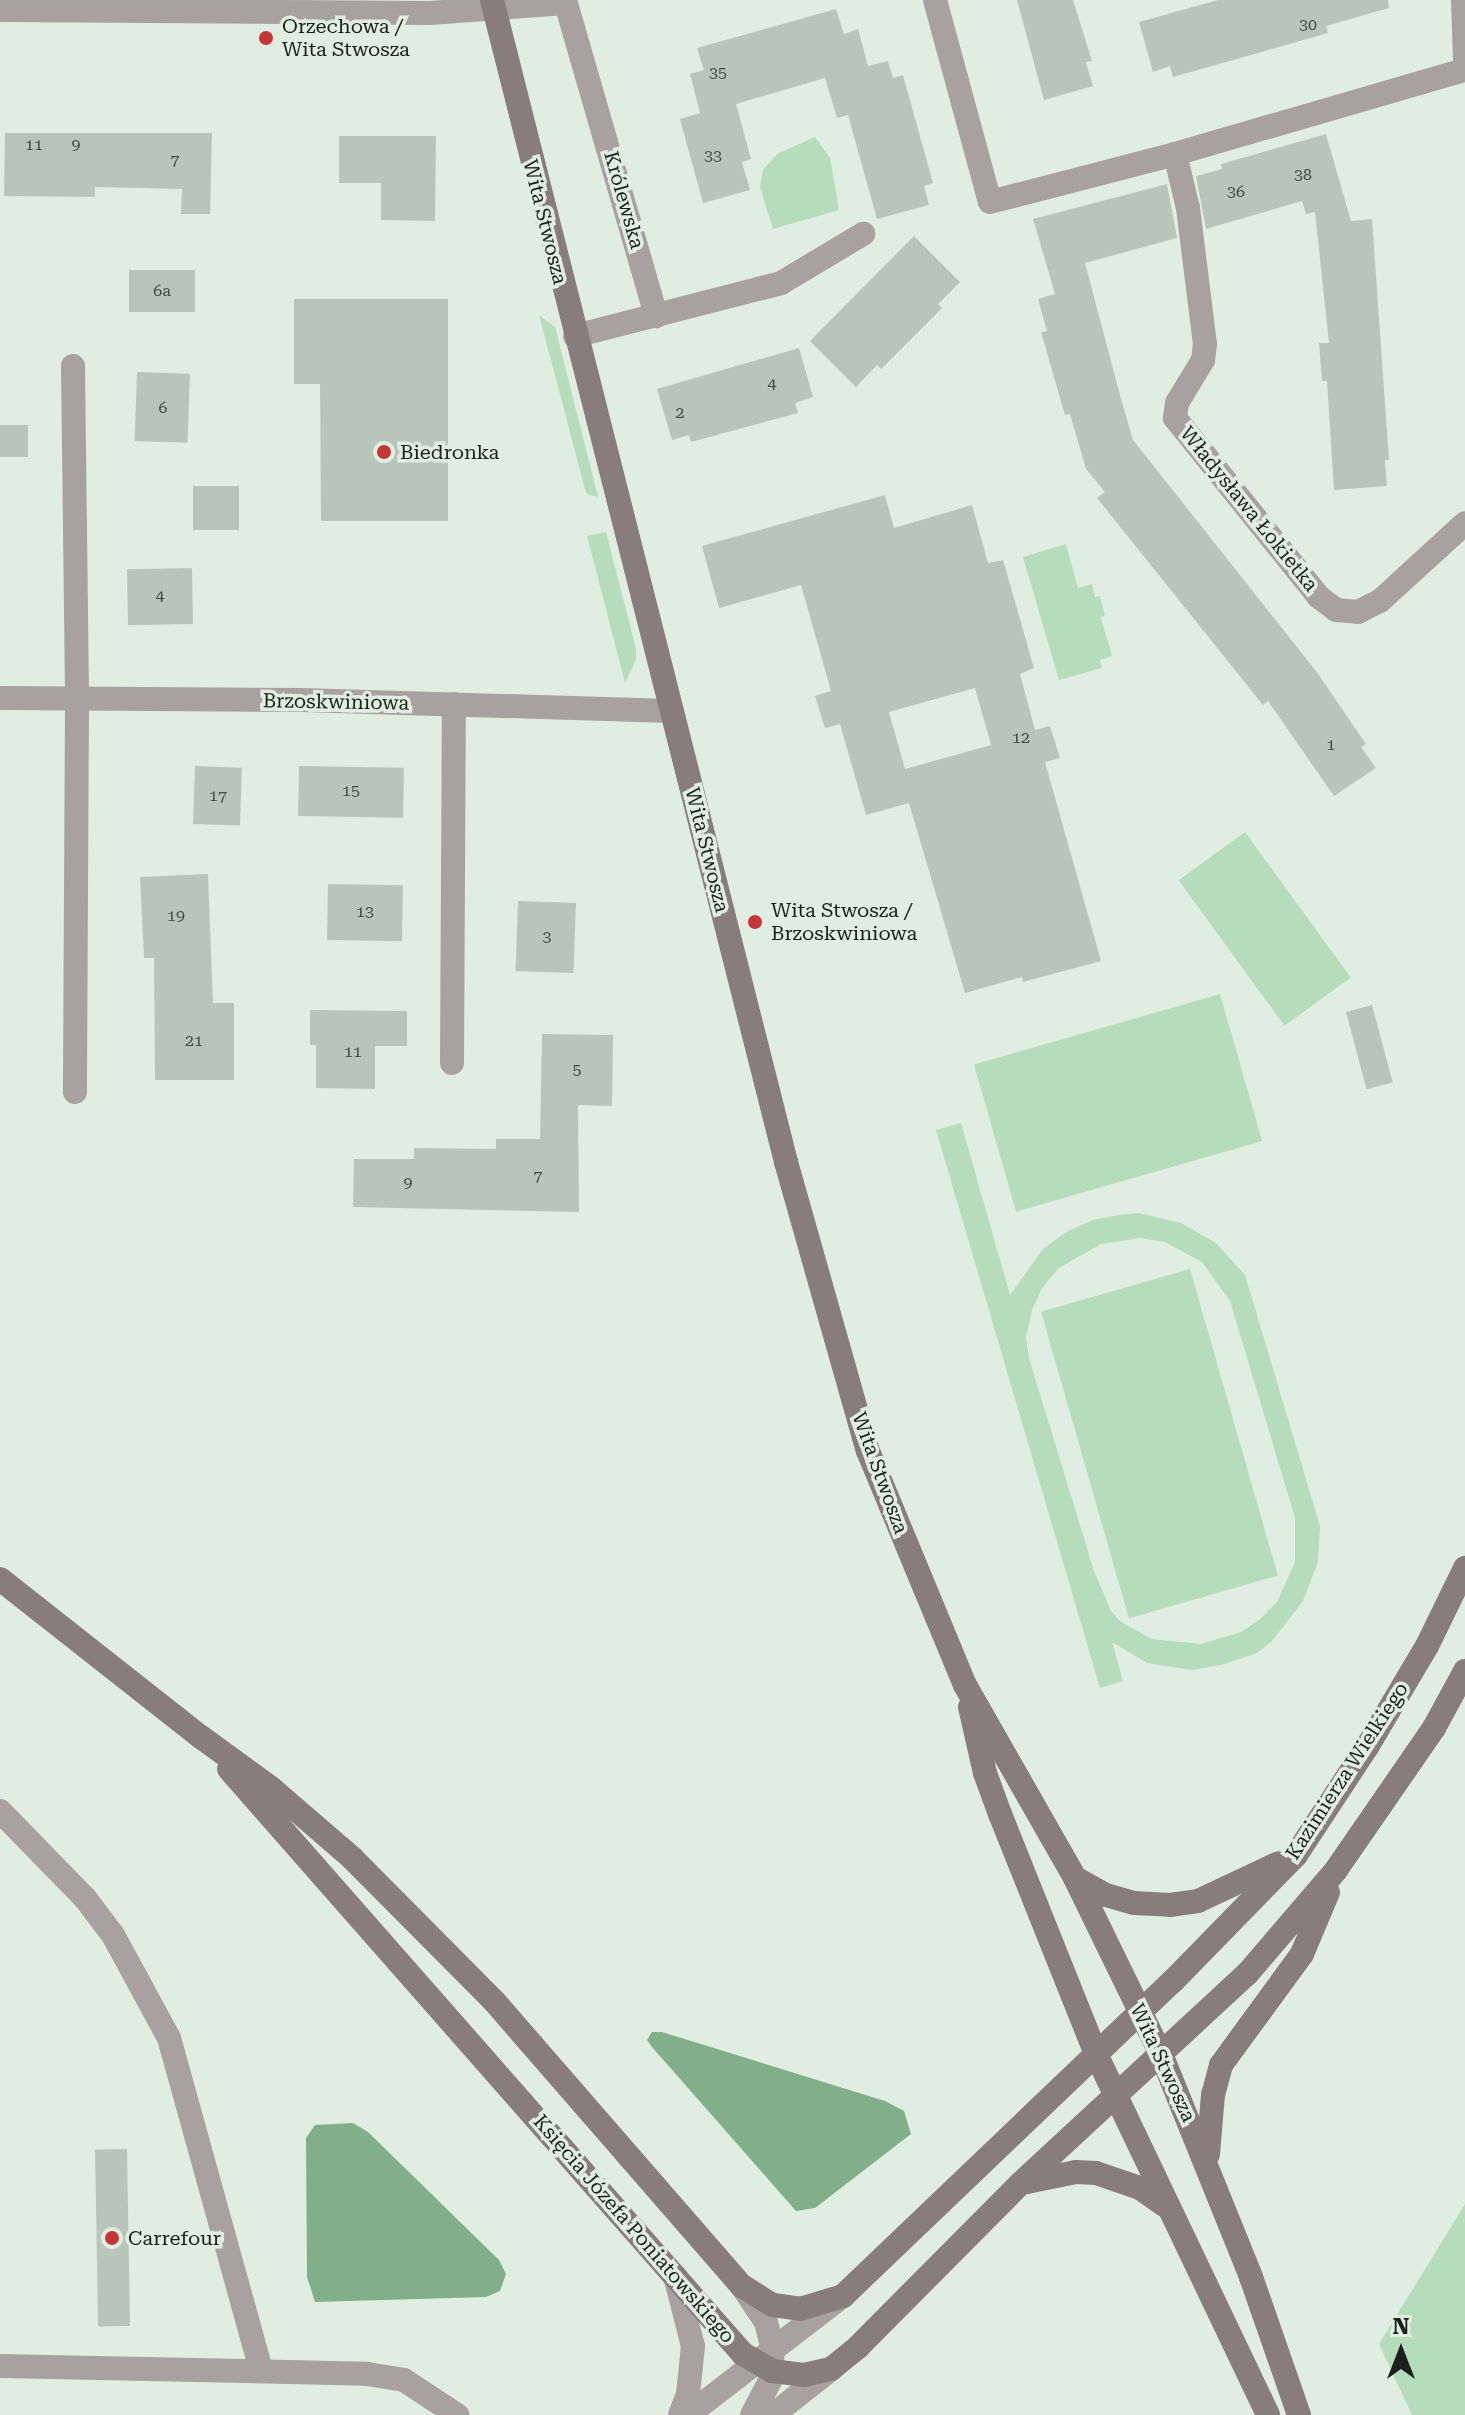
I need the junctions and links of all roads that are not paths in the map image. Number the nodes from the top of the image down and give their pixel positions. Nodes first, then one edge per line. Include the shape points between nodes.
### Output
1 (935, 0) edge
2 (1463, 0) edge
3 (566, 2) edge
4 (493, 5) edge
5 (32, 6) edge
6 (0, 10) edge
7 (1465, 59) edge
8 (1465, 70) edge
9 (1175, 154) junction
10 (863, 234) dead end
11 (656, 316) junction
12 (575, 336) junction
13 (73, 366) dead end
14 (1465, 523) edge
15 (0, 698) edge
16 (77, 699) junction
17 (454, 704) junction
18 (671, 711) junction
19 (452, 1063) dead end
20 (75, 1092) dead end
21 (1465, 1568) edge
22 (0, 1579) edge
23 (1465, 1671) edge
24 (965, 1685) junction
25 (201, 1737) junction
26 (0, 1811) edge
27 (1296, 1855) junction
28 (1336, 1870) junction
29 (1075, 1878) junction
30 (1139, 2011) junction
31 (1095, 2052) junction
32 (1161, 2054) junction
33 (1115, 2095) junction
34 (1208, 2168) junction
35 (1021, 2183) junction
36 (1166, 2206) junction
37 (675, 2276) junction
38 (742, 2286) junction
39 (843, 2296) junction
40 (767, 2362) junction
41 (0, 2366) edge
42 (831, 2369) junction
43 (261, 2370) junction
44 (457, 2415) edge
45 (680, 2415) edge
46 (688, 2415) edge
47 (752, 2415) edge
48 (773, 2415) edge
49 (1268, 2415) edge
50 (1299, 2415) edge

1 - 9 street via 990,202
2 - 7 street
3 - 4 street, Królewska
3 - 11 street, Królewska
4 - 5 street, Królewska
4 - 12 street, Wita Stwosza
5 - 6 street, Królewska
8 - 9 street
9 - 14 street, Władysława Łokietka via 1188,208 1205,344 1203,360 1177,403 1175,418 1319,597 1336,610 1358,612 1380,601
10 - 11 street via 781,283
11 - 12 street
12 - 18 street, Wita Stwosza
13 - 16 street
15 - 16 street, Brzoskwiniowa
16 - 17 street, Brzoskwiniowa
16 - 20 street
17 - 18 street, Brzoskwiniowa
17 - 19 street
18 - 24 street, Wita Stwosza via 786,1162 868,1451
21 - 27 street, Kazimierza Wielkiego via 1427,1646
22 - 25 street, Księcia Józefa Poniatowskiego
23 - 28 street via 1434,1728
24 - 29 street, Wita Stwosza
24 - 31 street, Wita Stwosza via 995,1800
25 - 37 street, Księcia Józefa Poniatowskiego
25 - 38 street, Księcia Józefa Poniatowskiego via 352,1858 494,2001
26 - 43 street via 85,1898 119,1945 169,2038
27 - 29 street via 1198,1901 1170,1905 1134,1903
27 - 30 street, Kazimierza Wielkiego
28 - 32 street via 1247,1974
28 - 34 street via 1302,1954 1221,2065 1209,2125
29 - 30 street, Wita Stwosza
30 - 31 street, Kazimierza Wielkiego
30 - 32 street, Wita Stwosza
31 - 33 street, Wita Stwosza
31 - 39 street
32 - 33 street
32 - 34 street, Wita Stwosza
33 - 35 street
33 - 36 street, Wita Stwosza
34 - 50 street, Wita Stwosza
35 - 36 street via 1096,2173 1140,2188
35 - 42 street via 880,2327
36 - 49 street, Wita Stwosza
37 - 40 street, Księcia Józefa Poniatowskiego via 725,2336
37 - 45 street via 693,2346
38 - 39 street via 761,2300 787,2308
38 - 40 street via 766,2322
39 - 40 street
40 - 42 street via 804,2375
40 - 46 street
40 - 47 street via 765,2394
41 - 43 street
42 - 48 street
43 - 44 street via 404,2380

